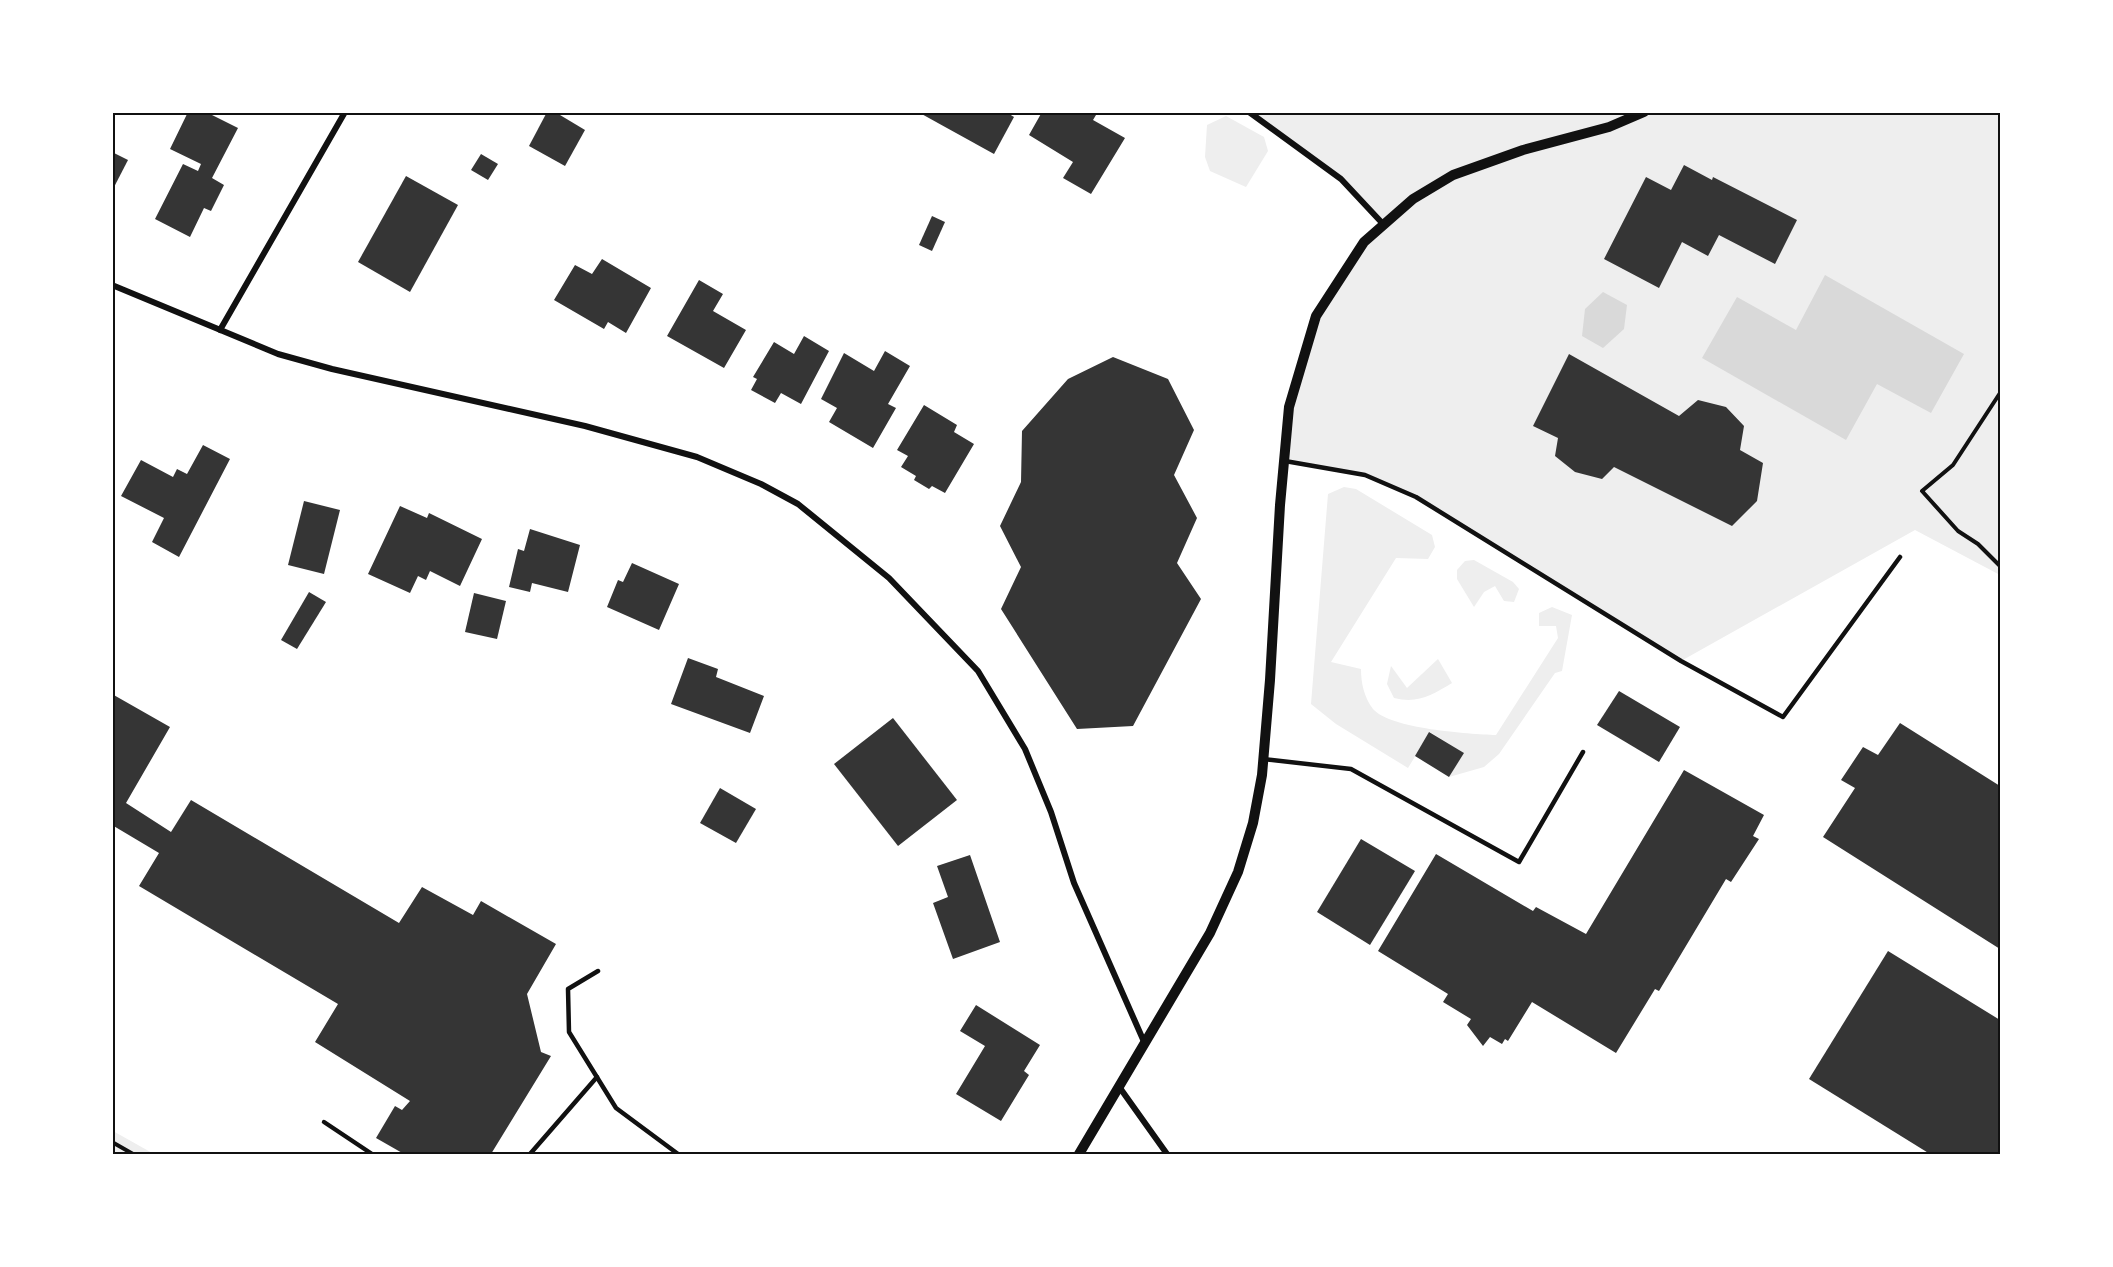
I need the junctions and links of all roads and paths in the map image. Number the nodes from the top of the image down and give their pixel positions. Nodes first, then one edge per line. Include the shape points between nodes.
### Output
1 (345, 112) edge
2 (1249, 112) edge
3 (1644, 112) edge
4 (1384, 225) junction
5 (112, 285) edge
6 (220, 330) junction
7 (2001, 393) edge
8 (1285, 461) junction
9 (1900, 557) dead end
10 (2001, 566) edge
11 (1583, 752) dead end
12 (1263, 759) junction
13 (598, 971) dead end
14 (1145, 1044) junction
15 (597, 1077) junction
16 (1120, 1088) junction
17 (324, 1122) dead end
18 (112, 1142) edge
19 (133, 1155) edge
20 (372, 1155) edge
21 (530, 1155) edge
22 (678, 1155) edge
23 (1079, 1155) edge
24 (1167, 1155) edge

1 - 6 street
2 - 4 street via 1341,179
3 - 4 street via 1609,127 1522,150 1453,175 1413,199
4 - 8 street via 1364,242 1316,316 1289,407
5 - 6 street
6 - 14 street via 279,354 332,369 585,426 697,457 798,504 889,578 978,671 1025,749 1074,883
7 - 10 path via 1953,465 1922,491 1958,531
8 - 9 lane via 1365,475 1416,497 1681,661 1784,717
8 - 12 street
11 - 12 lane via 1519,862 1351,769
12 - 14 street via 1253,823 1238,872 1210,933
13 - 15 lane via 568,989 569,1032
14 - 16 street
15 - 21 lane
15 - 22 lane via 616,1108
16 - 23 street
16 - 24 street
17 - 20 lane
18 - 19 path

